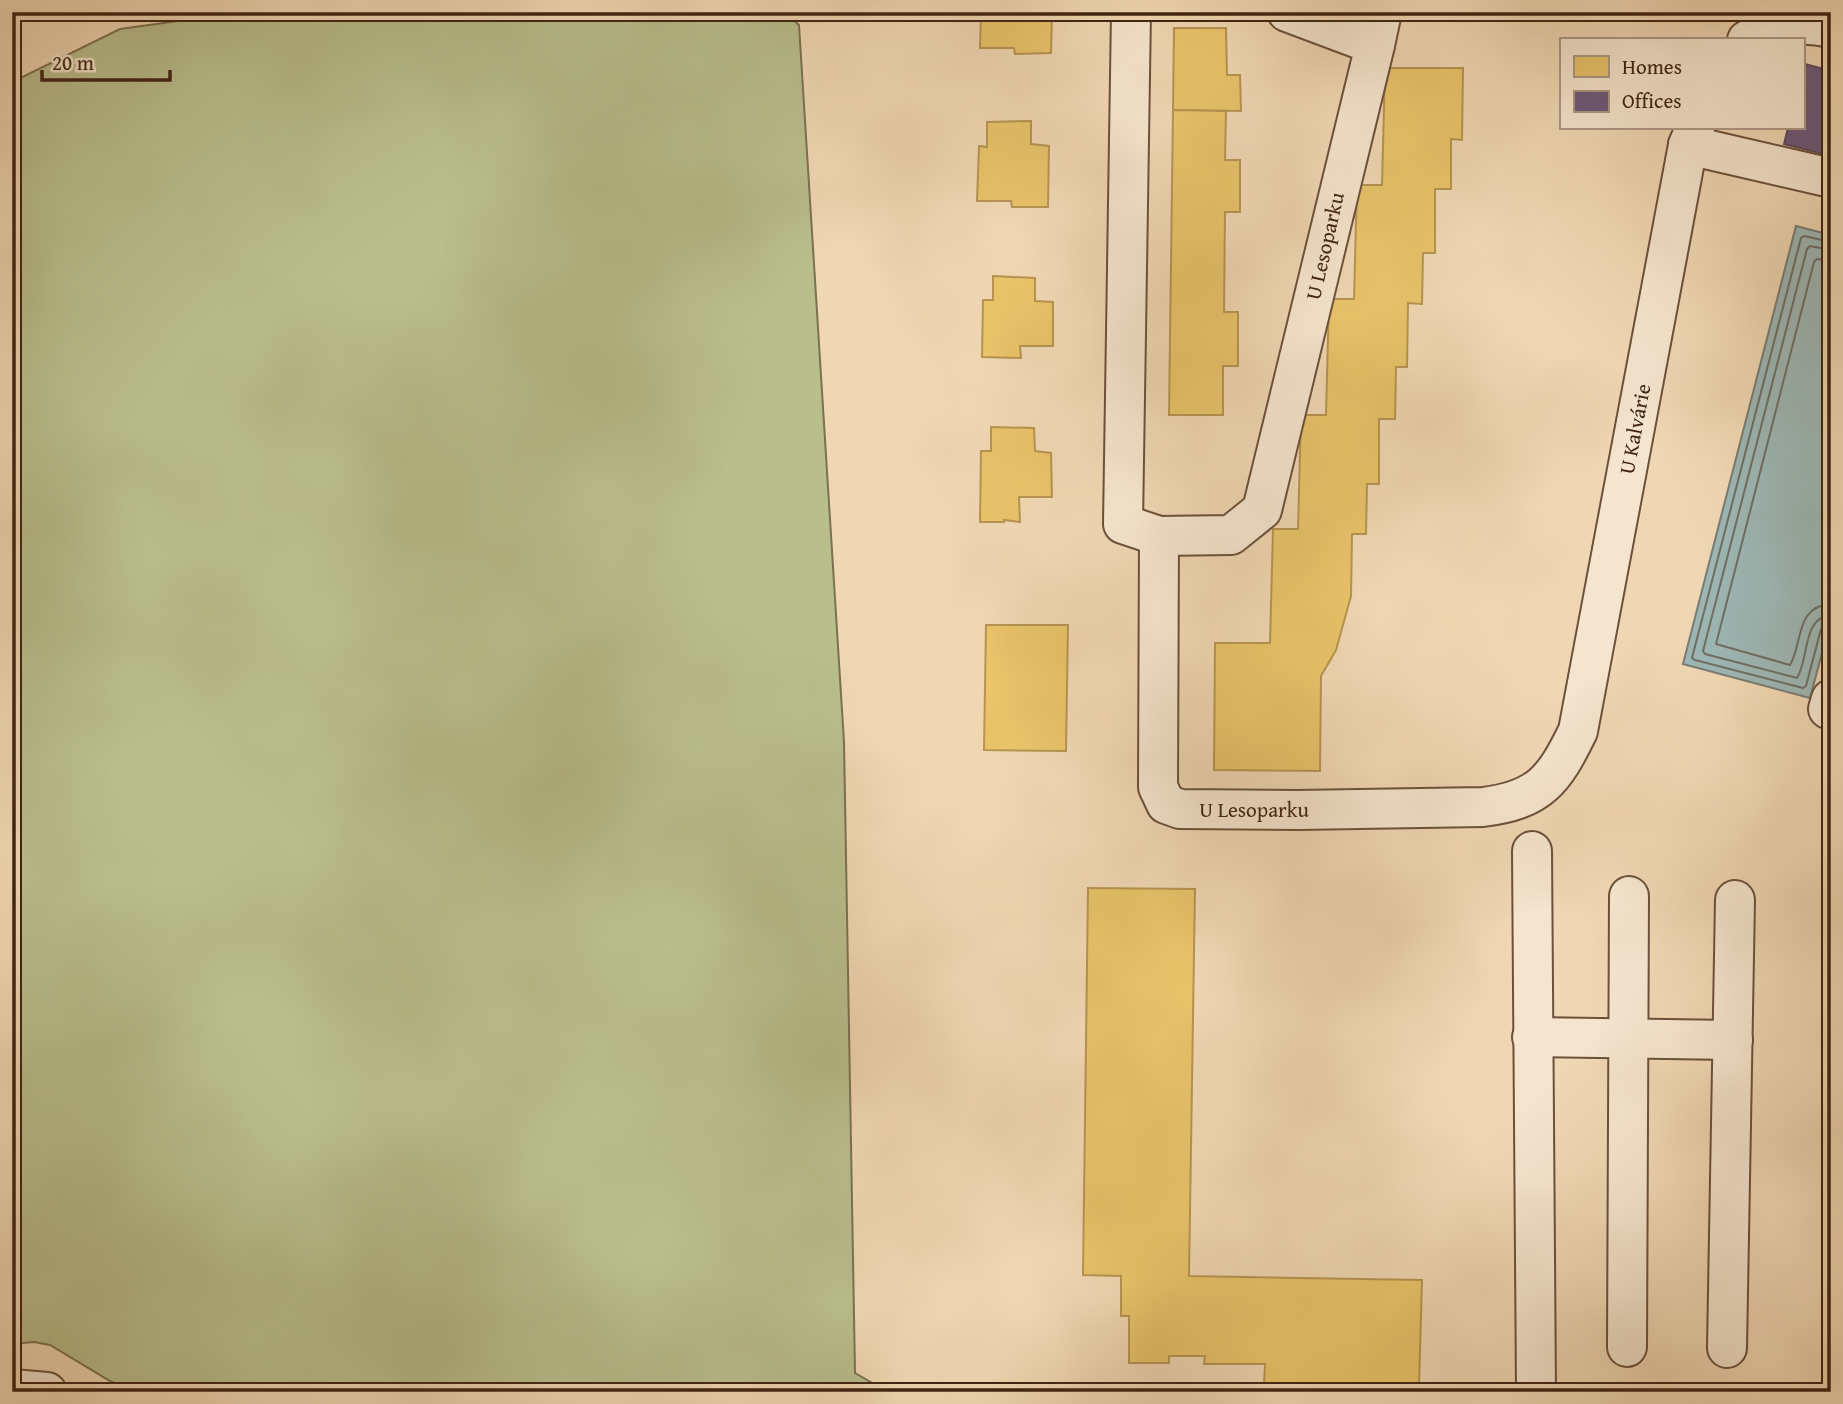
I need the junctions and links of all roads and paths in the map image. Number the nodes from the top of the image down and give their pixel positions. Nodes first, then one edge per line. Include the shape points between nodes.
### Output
1 (1131, 12) edge
2 (1287, 12) edge
3 (1378, 28) edge
4 (1831, 28) edge
5 (1751, 38) edge
6 (1691, 136) edge
7 (1831, 178) edge
8 (1159, 536) junction
9 (1831, 699) edge
10 (1831, 709) edge
11 (1578, 732) joint
12 (1532, 851) dead end
13 (1629, 896) dead end
14 (1735, 900) dead end
15 (1532, 1037) junction
16 (1628, 1039) junction
17 (1732, 1040) junction
18 (1627, 1347) dead end
19 (1727, 1348) dead end
20 (12, 1389) edge
21 (47, 1392) edge
22 (1536, 1392) edge

1 - 8 street, U Lesoparku via 1123,524
2 - 3 street, U Lesoparku
3 - 8 street, U Lesoparku via 1262,510 1231,535
4 - 5 street via 1784,25
6 - 7 street
6 - 11 street, U Kalvárie
8 - 11 street, U Lesoparku via 1158,787 1171,807 1346,810 1505,805 1551,778
9 - 10 street
12 - 15 street
13 - 16 street
14 - 17 street
15 - 16 street
15 - 22 street
16 - 17 street
16 - 18 street
17 - 19 street
20 - 21 street

